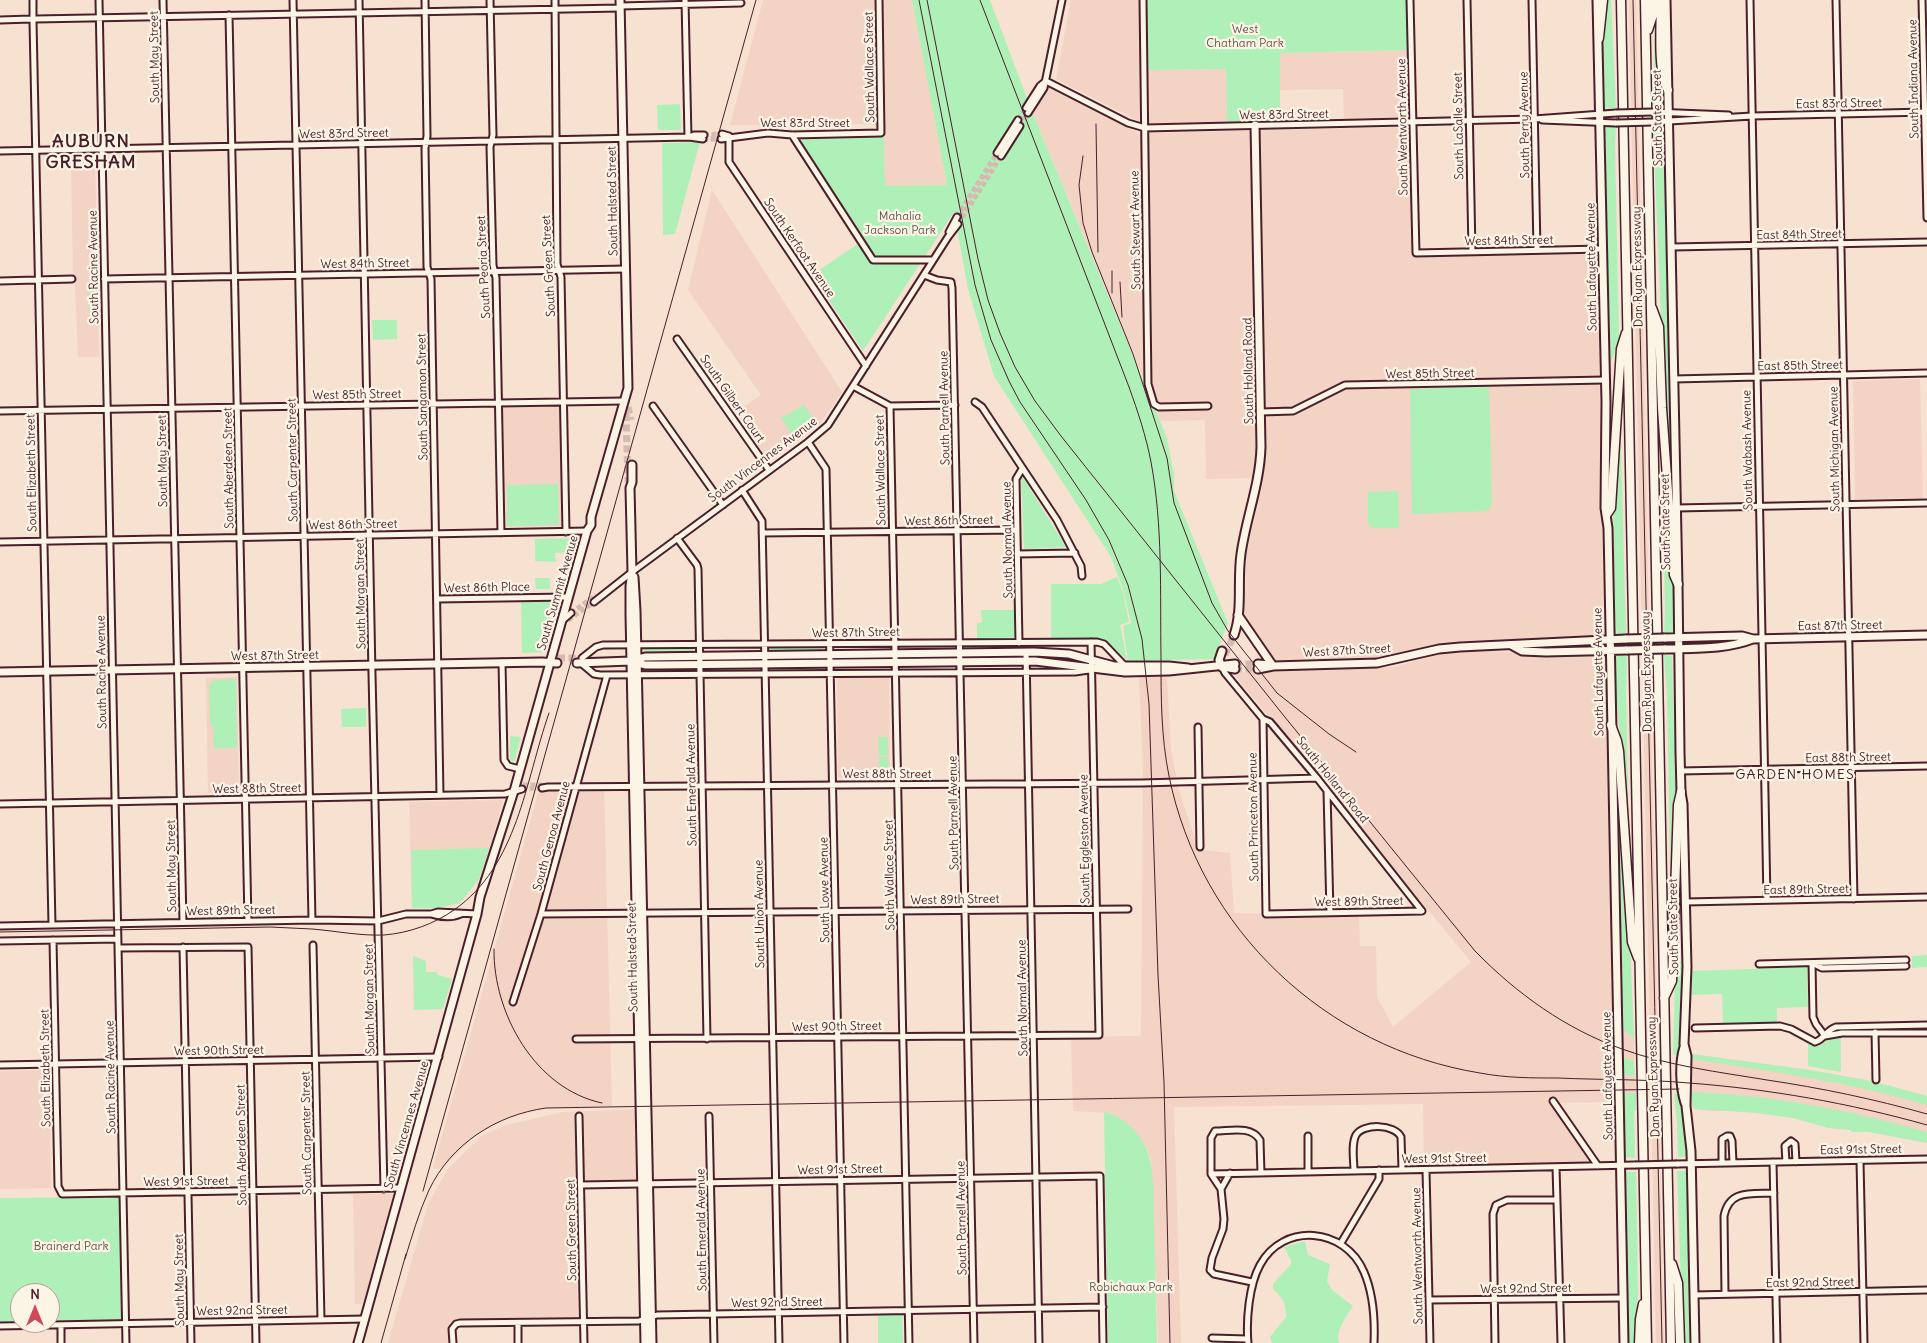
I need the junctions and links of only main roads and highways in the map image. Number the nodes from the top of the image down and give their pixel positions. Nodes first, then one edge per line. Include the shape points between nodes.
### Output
1 (1597, 0) edge
2 (1603, 0) edge
3 (1621, 0) edge
4 (1645, 0) edge
5 (1653, 0) edge
6 (1661, 0) edge
7 (1666, 0) edge
8 (620, 4) edge
9 (1646, 37) junction
10 (1599, 38) junction
11 (1668, 90) junction
12 (1255, 125) road end
13 (1650, 302) junction
14 (1628, 329) junction
15 (624, 401) junction
16 (627, 411) tunnel mouth
17 (632, 465) dead end
18 (1607, 514) junction
19 (1678, 584) junction
20 (1238, 615) junction
21 (1232, 633) tunnel mouth
22 (1927, 635) edge
23 (1679, 638) junction
24 (1610, 639) junction
25 (1753, 639) junction
26 (1511, 645) junction
27 (1678, 648) junction
28 (1609, 650) junction
29 (1224, 653) tunnel mouth
30 (555, 661) junction
31 (580, 661) tunnel mouth
32 (635, 661) junction
33 (1258, 666) tunnel mouth
34 (1273, 666) junction
35 (1222, 667) junction
36 (1235, 667) tunnel mouth
37 (1188, 668) junction
38 (0, 672) edge
39 (1611, 725) junction
40 (1681, 792) junction
41 (1640, 963) junction
42 (1664, 1000) junction
43 (1669, 1255) junction
44 (1646, 1292) junction
45 (648, 1318) junction
46 (358, 1343) edge
47 (645, 1343) edge
48 (652, 1343) edge
49 (1624, 1343) edge
50 (1639, 1343) edge
51 (1647, 1343) edge
52 (1671, 1343) edge
53 (1680, 1343) edge
54 (1694, 1343) edge

1 - 10 main road, South Lafayette Avenue
2 - 10 highway
3 - 14 highway, Dan Ryan Expressway
4 - 9 highway, Dan Ryan Expressway
5 - 9 highway
6 - 11 highway via 1662,63
7 - 11 main road, South State Street
8 - 15 main road, South Halsted Street via 628,388
9 - 13 highway, Dan Ryan Expressway
10 - 18 main road, South Lafayette Avenue
11 - 19 main road, South State Street
12 - 20 main road, South Holland Road via 1260,469 1241,553
13 - 19 highway via 1658,327 1674,574
13 - 42 highway, Dan Ryan Expressway
14 - 18 highway via 1621,349 1611,508
14 - 41 highway, Dan Ryan Expressway
15 - 16 main road
15 - 30 main road, South Summit Avenue via 568,597
17 - 32 main road, South Halsted Street via 632,482 629,485 635,583
18 - 24 main road, South Lafayette Avenue
19 - 23 main road, South State Street
20 - 21 main road, South Holland Road
20 - 34 main road
22 - 25 main road, East 87th Street
23 - 24 main road, West 87th Street, bridge
23 - 25 main road, East 87th Street via 1742,636
23 - 27 main road, South State Street
24 - 26 main road, West 87th Street
24 - 28 main road, South Lafayette Avenue
25 - 27 main road, East 87th Street via 1712,647
26 - 28 main road, West 87th Street via 1522,651
26 - 34 main road, West 87th Street via 1439,649 1377,663
27 - 28 main road, West 87th Street, bridge
27 - 40 main road, South State Street
28 - 39 main road, South Lafayette Avenue
29 - 35 main road
30 - 38 main road, West 87th Street
30 - 46 main road, South Vincennes Avenue via 496,850
31 - 32 main road, West 87th Street
32 - 37 main road, West 87th Street via 645,665 1026,661 1125,672
32 - 37 main road, West 87th Street via 645,657 1054,652 1114,666
32 - 45 main road, South Halsted Street
33 - 34 main road, West 87th Street
35 - 36 main road, West 87th Street
35 - 37 main road, West 87th Street
39 - 41 highway via 1619,751 1632,942
39 - 49 main road, South Lafayette Avenue
40 - 42 highway via 1672,982
40 - 54 main road, South State Street via 1687,975 1682,1095 1686,1106 1691,1164
41 - 44 highway, Dan Ryan Expressway
42 - 43 highway, Dan Ryan Expressway
43 - 52 highway, Dan Ryan Expressway
43 - 53 highway via 1678,1283
44 - 50 highway
44 - 51 highway, Dan Ryan Expressway
45 - 47 main road, South Halsted Street
45 - 48 main road, South Halsted Street

